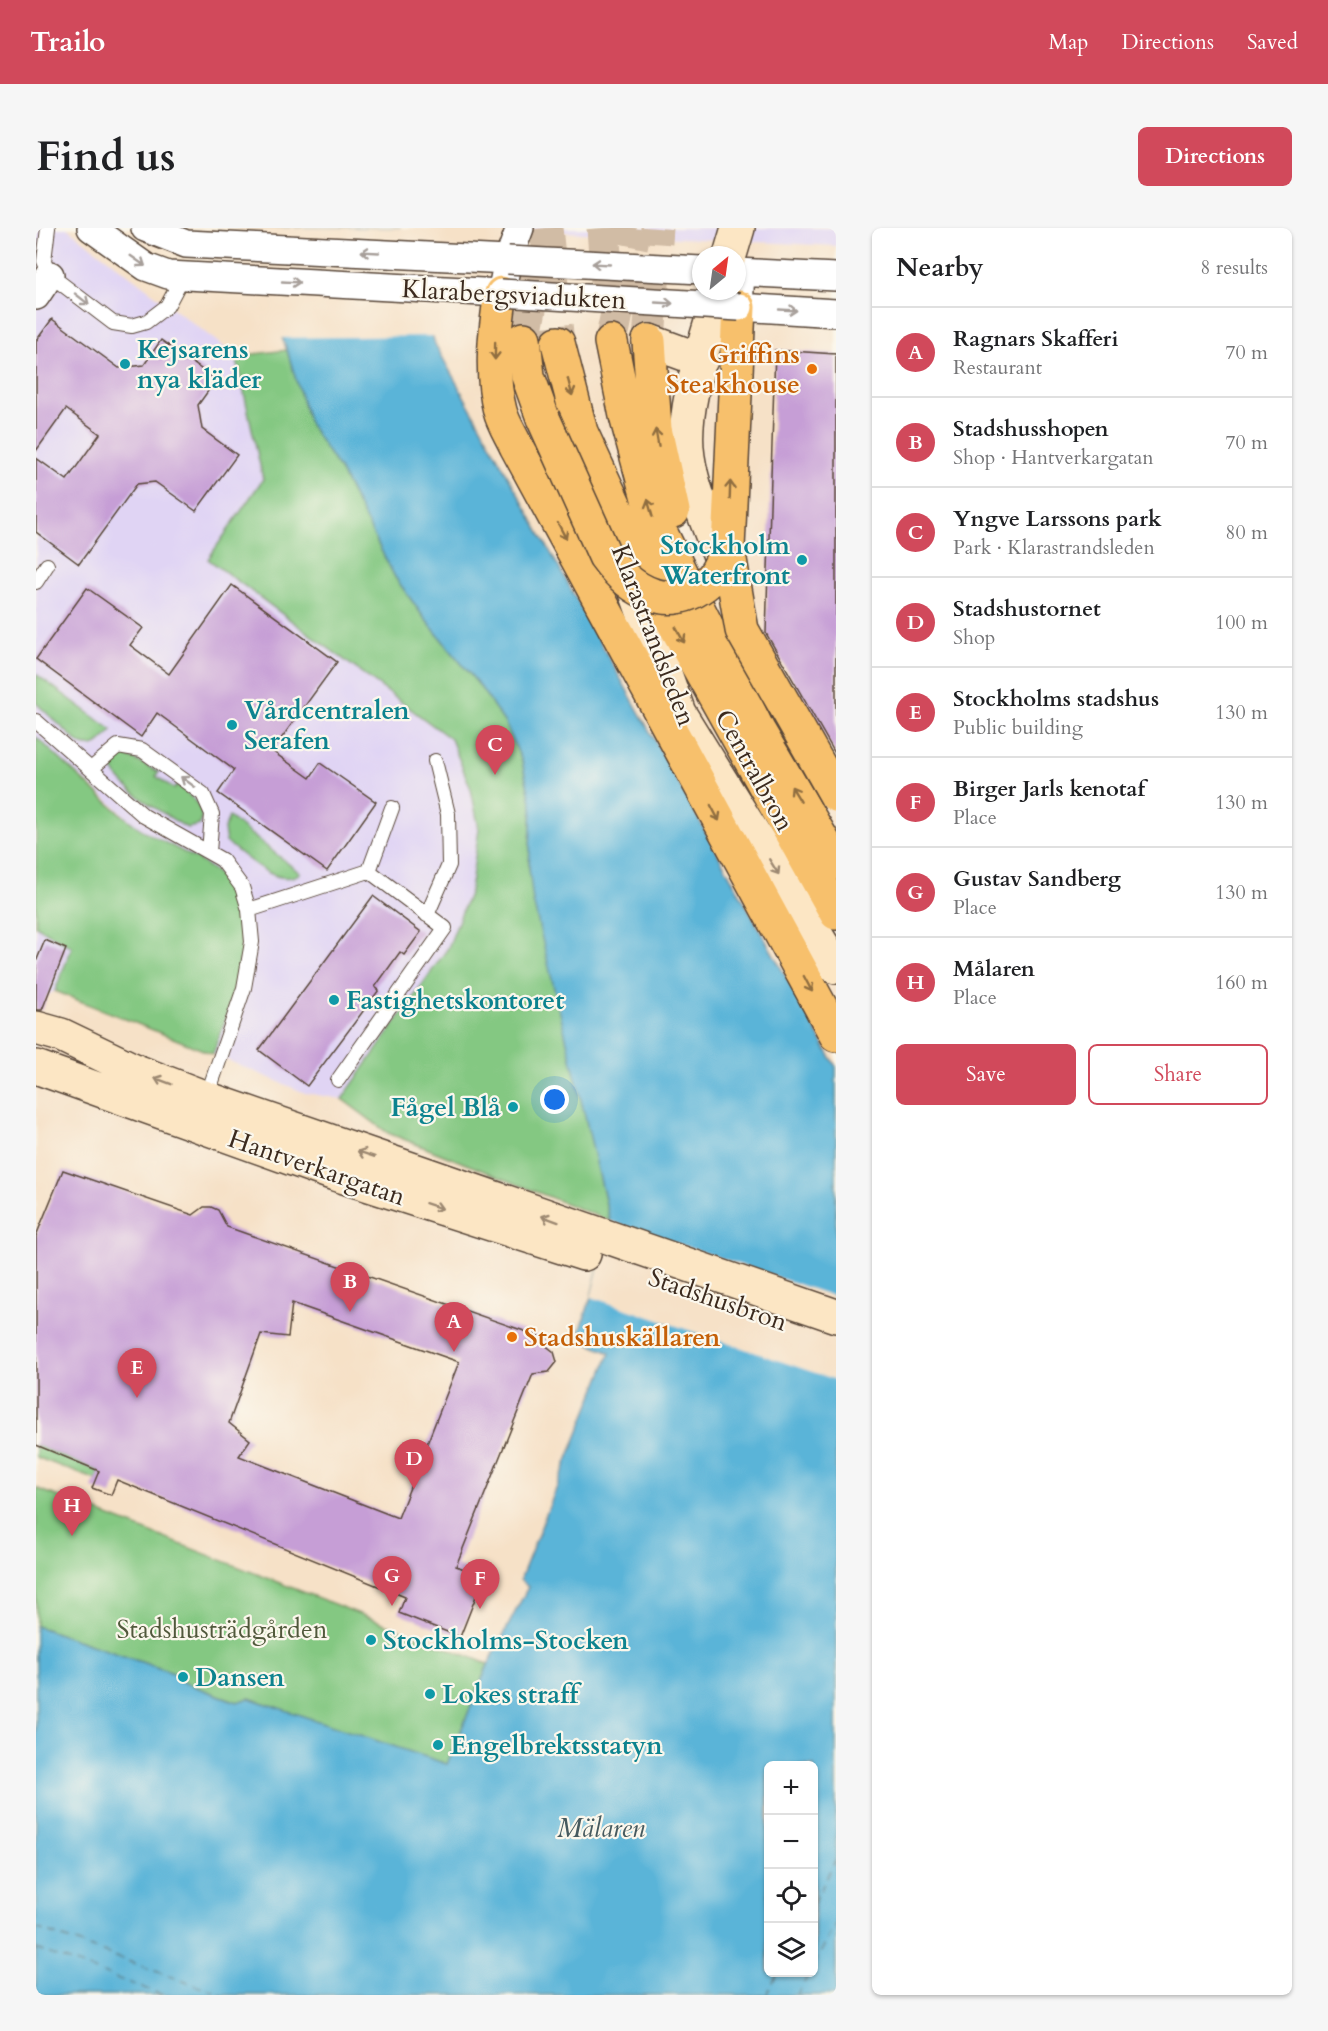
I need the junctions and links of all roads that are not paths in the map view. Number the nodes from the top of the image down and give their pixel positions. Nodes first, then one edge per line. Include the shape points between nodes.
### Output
1 (48, 228) edge
2 (91, 228) edge
3 (146, 228) edge
4 (520, 228) edge
5 (738, 228) edge
6 (737, 246) edge
7 (508, 260) junction
8 (692, 270) edge
9 (187, 277) junction
10 (836, 277) edge
11 (746, 279) edge
12 (692, 282) edge
13 (746, 283) edge
14 (43, 285) edge
15 (501, 293) junction
16 (725, 300) edge
17 (734, 300) edge
18 (836, 313) edge
19 (524, 339) tunnel mouth
20 (649, 341) joint
21 (611, 342) tunnel mouth
22 (558, 343) tunnel mouth
23 (701, 360) junction
24 (581, 432) junction
25 (728, 548) junction
26 (47, 565) dead end
27 (36, 582) edge
28 (36, 721) edge
29 (745, 731) junction
30 (435, 761) dead end
31 (92, 768) junction
32 (836, 773) edge
33 (836, 795) edge
34 (392, 808) dead end
35 (209, 852) junction
36 (836, 863) edge
37 (369, 872) junction
38 (249, 910) junction
39 (836, 913) edge
40 (427, 915) junction
41 (836, 967) edge
42 (44, 1027) edge
43 (836, 1035) edge
44 (36, 1066) edge
45 (338, 1080) dead end
46 (201, 1112) junction
47 (603, 1249) junction
48 (836, 1316) edge
49 (836, 1338) edge

1 - 14 lane
2 -> 9 street, Klarabergsviadukten via 146,267
7 -> 3 street, Klarabergsviadukten via 186,244
4 - 7 street
5 - 6 street
8 -> 7 street, Klarabergsviadukten, bridge
7 - 15 street
14 -> 9 lane via 113,323 132,326 146,322 167,306
9 -> 15 street, Klarabergsviadukten
10 - 11 street, Klarabergsviadukten
15 -> 12 street, Klarabergsviadukten, bridge
13 -> 18 street, Klarabergsviadukten
15 -> 43 highway via 495,327 500,413
16 - 23 street
25 -> 17 highway
19 - 25 highway, bridge via 528,375 543,418 605,556 620,576 636,589 659,598 685,595 711,579
20 - 23 street
29 -> 20 highway via 666,486 656,429
29 -> 21 highway, Klarastrandsleden via 653,518
22 -> 24 highway, Klarastrandsleden
23 - 32 street via 688,425 688,457 695,486 742,615
24 -> 29 highway, Centralbron via 647,575
24 -> 41 street, Klarastrandsleden via 679,713
25 - 33 highway, bridge via 742,630
26 - 27 lane
28 - 31 lane
36 -> 29 highway, Centralbron
29 - 39 highway, Centralbron
30 - 40 lane via 448,814 449,865
31 - 35 lane via 144,816
35 -> 31 lane via 212,814 204,794 142,750 118,746
34 - 37 lane
35 - 38 lane via 222,860 242,887
37 - 38 lane
37 - 40 lane
38 - 46 lane via 252,942 244,988
40 - 45 lane via 445,928
46 -> 42 street, Hantverkargatan via 136,1071
44 - 46 street, Hantverkargatan
46 - 47 street, Hantverkargatan
47 - 48 street, Stadshusbron
47 - 49 street, Stadshusbron

